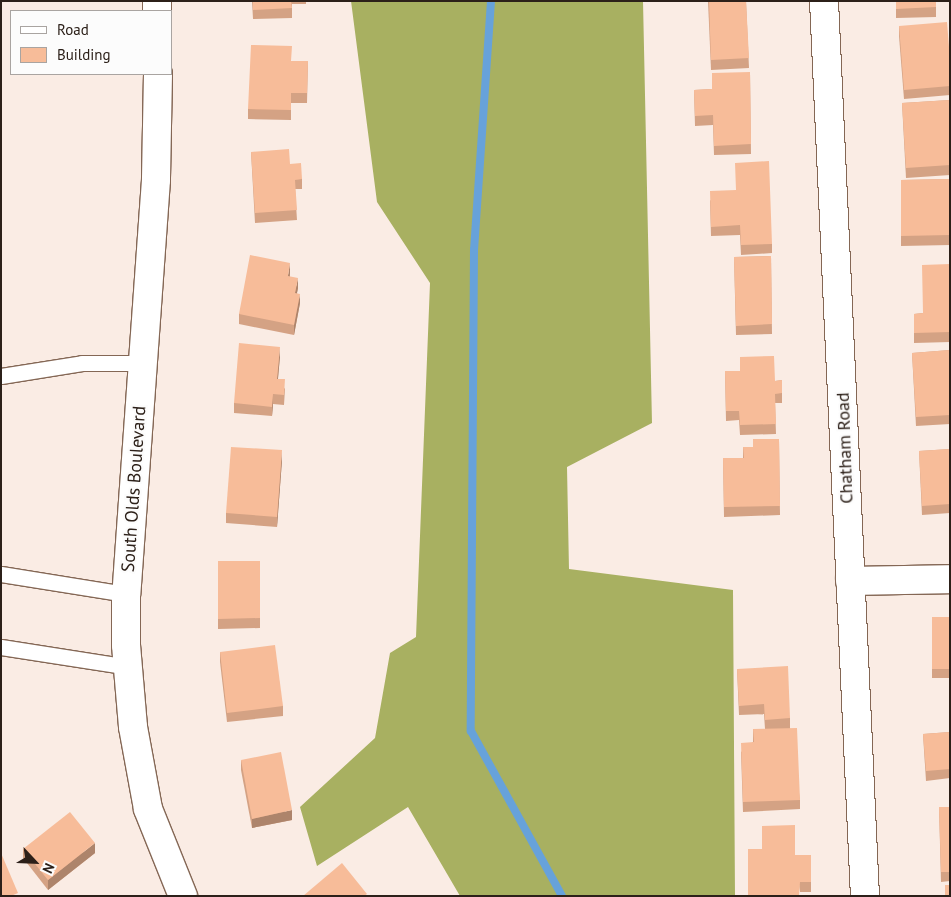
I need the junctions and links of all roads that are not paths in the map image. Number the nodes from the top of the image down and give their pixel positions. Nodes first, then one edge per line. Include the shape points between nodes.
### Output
1 (824, 1) edge
2 (158, 75) edge
3 (143, 363) junction
4 (1, 376) edge
5 (1, 574) edge
6 (950, 579) edge
7 (850, 580) junction
8 (126, 594) junction
9 (1, 647) edge
10 (128, 667) junction
11 (180, 895) edge
12 (865, 896) edge

1 - 7 street, Chatham Road
2 - 3 street, South Olds Boulevard via 156,180
3 - 4 lane via 82,363
3 - 8 street, South Olds Boulevard
5 - 8 lane
6 - 7 street
7 - 12 street, Chatham Road
8 - 10 street, South Olds Boulevard
9 - 10 lane
10 - 11 street, South Olds Boulevard via 133,727 148,809

